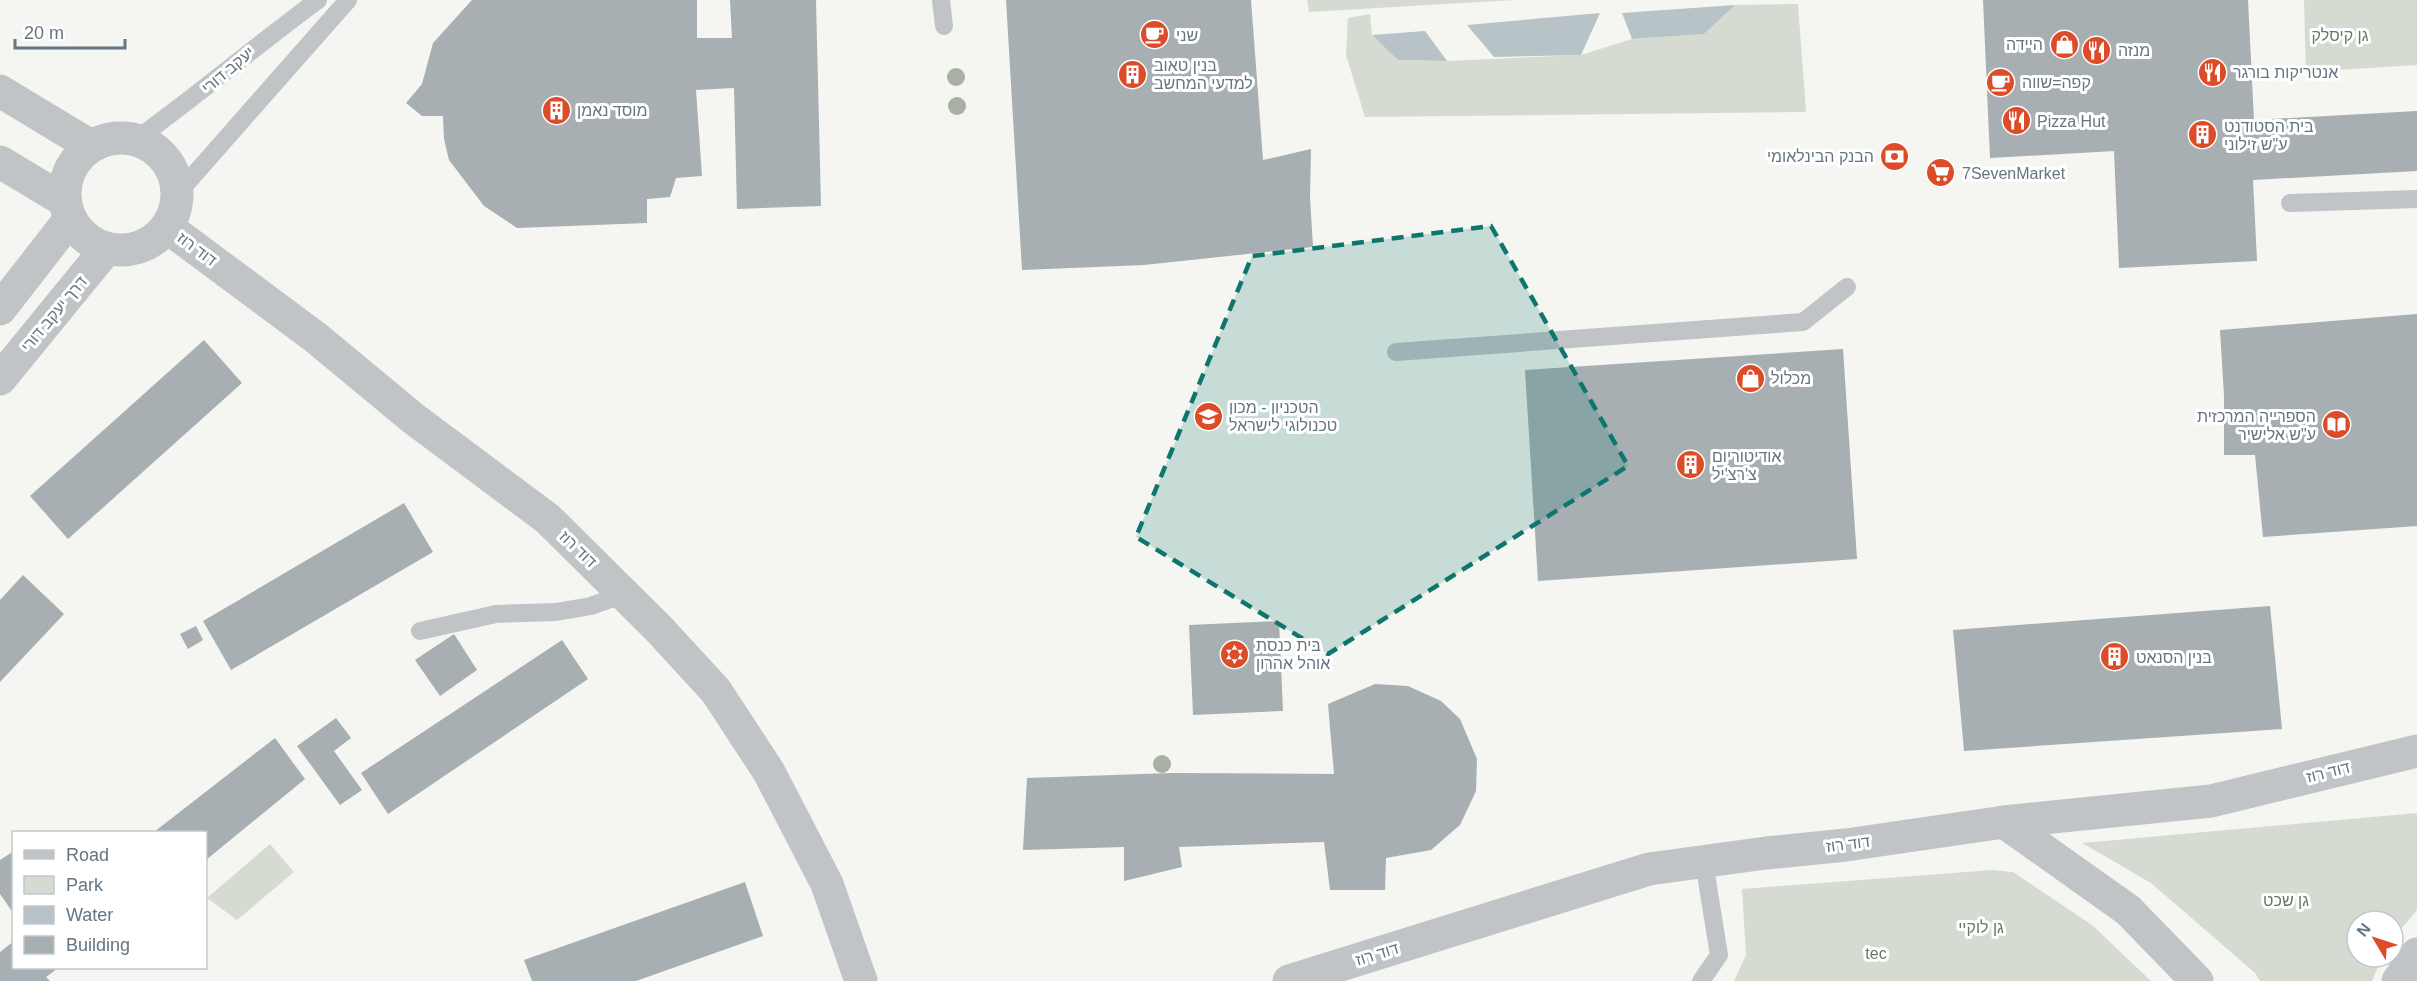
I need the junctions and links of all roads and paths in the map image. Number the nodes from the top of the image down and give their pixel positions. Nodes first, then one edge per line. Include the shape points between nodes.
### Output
1 (318, 0) edge
2 (348, 0) edge
3 (941, 0) edge
4 (944, 26) dead end
5 (0, 91) edge
6 (137, 139) junction
7 (91, 146) junction
8 (0, 162) edge
9 (178, 193) junction
10 (2417, 199) edge
11 (2290, 203) dead end
12 (68, 210) junction
13 (167, 227) junction
14 (107, 248) junction
15 (1847, 287) dead end
16 (0, 309) edge
17 (1396, 352) dead end
18 (0, 379) edge
19 (624, 594) junction
20 (420, 631) dead end
21 (2417, 751) edge
22 (2004, 822) junction
23 (1704, 862) junction
24 (2417, 954) edge
25 (861, 981) edge
26 (1289, 981) edge
27 (1701, 981) edge
28 (2197, 981) edge
29 (2398, 981) edge

1 - 6 lane, יעקב דורי
2 - 9 lane
3 - 4 lane
5 - 7 street
6 - 7 street via 106,139
6 - 9 street via 167,159
7 - 12 street via 69,170 65,185
8 - 12 street
9 - 13 street
10 - 11 lane
12 - 14 street via 79,232
12 - 16 street
13 - 14 street via 140,247
13 - 19 street, דוד רוז via 548,519
14 - 18 street, דרך יעקב דורי
15 - 17 lane via 1803,322
19 - 20 lane via 591,606 556,612 496,614
19 - 25 street, דוד רוז via 716,691 769,772 827,884
21 - 22 street, דוד רוז via 2211,801
22 - 23 street, דוד רוז
22 - 28 street via 2128,910
23 - 26 street, דוד רוז via 1649,868
23 - 27 lane via 1719,955
24 - 29 street

